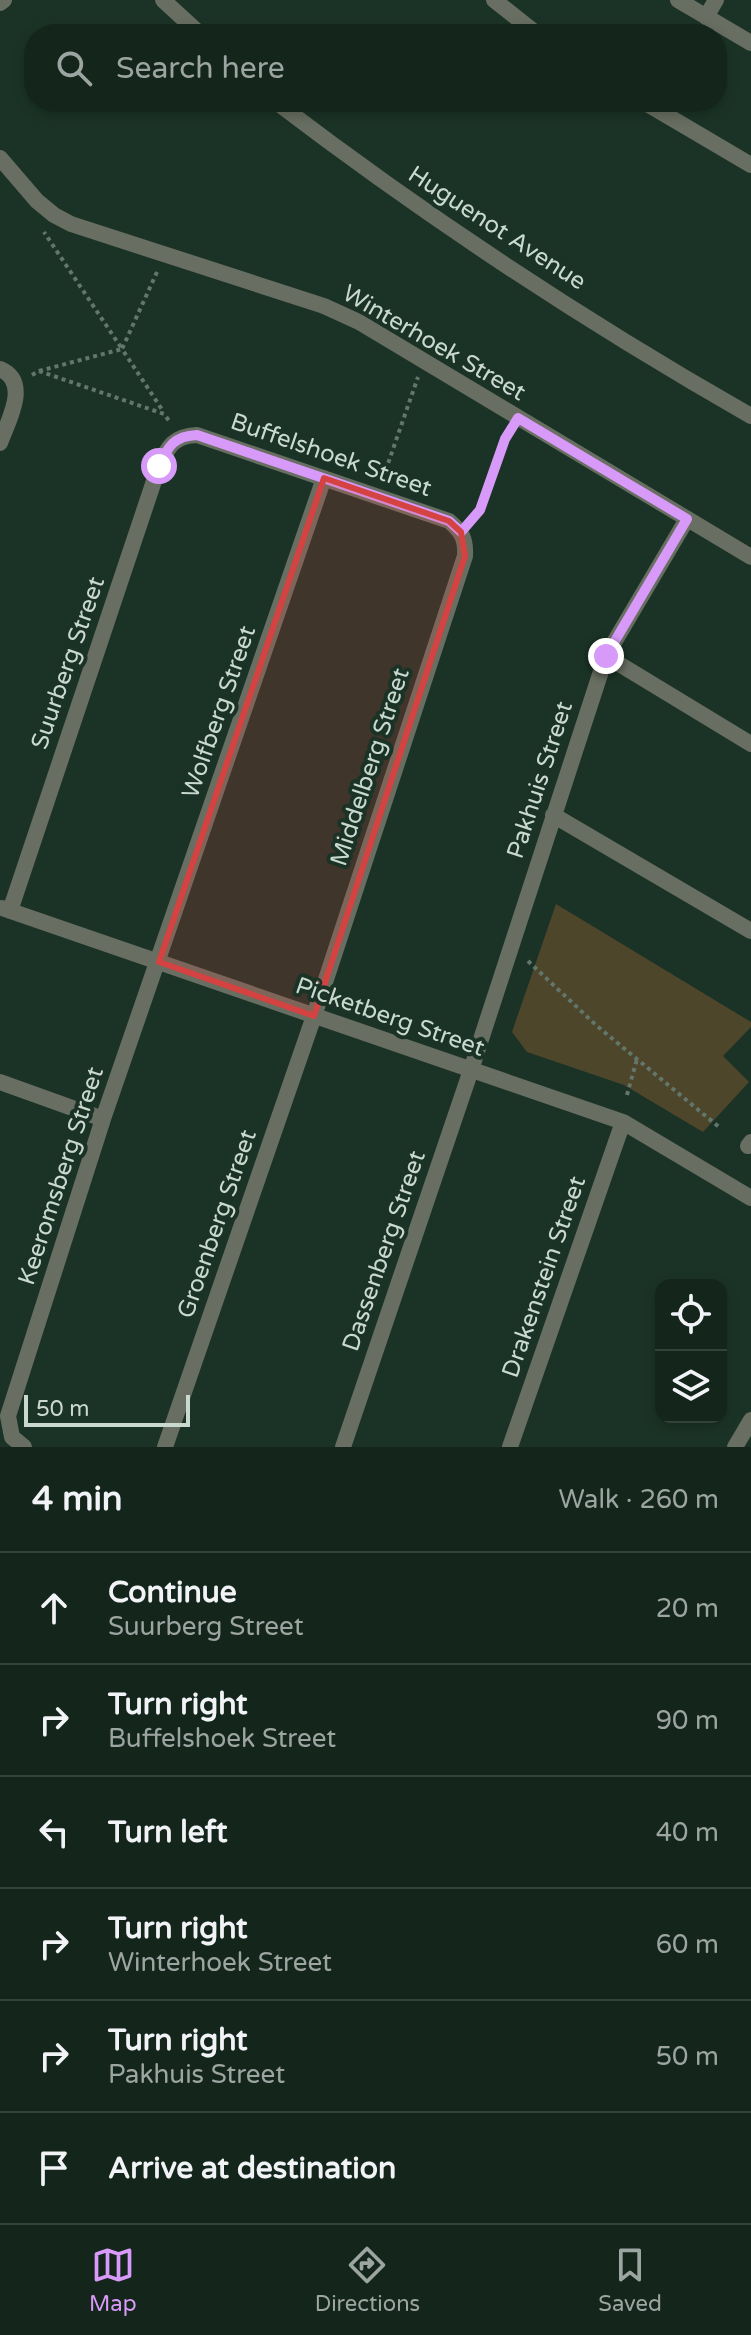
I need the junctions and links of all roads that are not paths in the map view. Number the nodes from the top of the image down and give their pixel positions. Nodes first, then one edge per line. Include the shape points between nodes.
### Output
1 (163, 0) edge
2 (494, 0) edge
3 (678, 0) edge
4 (716, 0) edge
5 (706, 17) junction
6 (189, 24) edge
7 (524, 24) edge
8 (718, 24) edge
9 (727, 29) edge
10 (751, 43) edge
11 (289, 112) edge
12 (661, 112) edge
13 (0, 158) edge
14 (751, 165) edge
15 (0, 369) edge
16 (697, 386) junction
17 (751, 406) edge
18 (751, 416) edge
19 (181, 436) joint
20 (0, 443) edge
21 (324, 478) junction
22 (687, 519) junction
23 (461, 532) joint
24 (751, 557) edge
25 (606, 656) junction
26 (751, 744) edge
27 (553, 815) junction
28 (5, 910) edge
29 (751, 931) edge
30 (159, 962) junction
31 (314, 1016) junction
32 (471, 1070) junction
33 (0, 1082) edge
34 (103, 1119) junction
35 (623, 1122) junction
36 (751, 1198) edge
37 (751, 1420) edge
38 (24, 1447) edge
39 (165, 1447) edge
40 (343, 1447) edge
41 (510, 1447) edge
42 (735, 1447) edge

1 - 6 street
2 - 7 street
3 - 5 street
4 - 5 street
5 - 8 street
9 - 10 street
11 - 16 street, Huguenot Avenue via 463,238
12 - 14 street
13 - 22 street, Winterhoek Street via 43,205 71,224 359,322
15 - 20 street via 11,376 17,392
16 - 17 street
16 - 18 street
19 - 21 street, Buffelshoek Street via 197,435
19 - 28 street, Suurberg Street via 169,445 159,466
21 - 23 street, Buffelshoek Street via 449,521
21 - 30 street, Wolfberg Street
22 - 24 street, Winterhoek Street
22 - 25 street, Pakhuis Street
23 - 31 street, Middelberg Street via 465,556
25 - 26 street
25 - 27 street, Pakhuis Street
27 - 29 street
27 - 32 street, Pakhuis Street
28 - 30 street, Picketberg Street
30 - 31 street, Picketberg Street
30 - 34 street, Keeromsberg Street
31 - 32 street, Picketberg Street
31 - 39 street, Groenberg Street
32 - 35 street, Picketberg Street
32 - 40 street, Dassenberg Street
33 - 34 street
34 - 38 street, Keeromsberg Street via 8,1416 12,1437
35 - 36 street, Picketberg Street
35 - 41 street, Drakenstein Street
37 - 42 street

